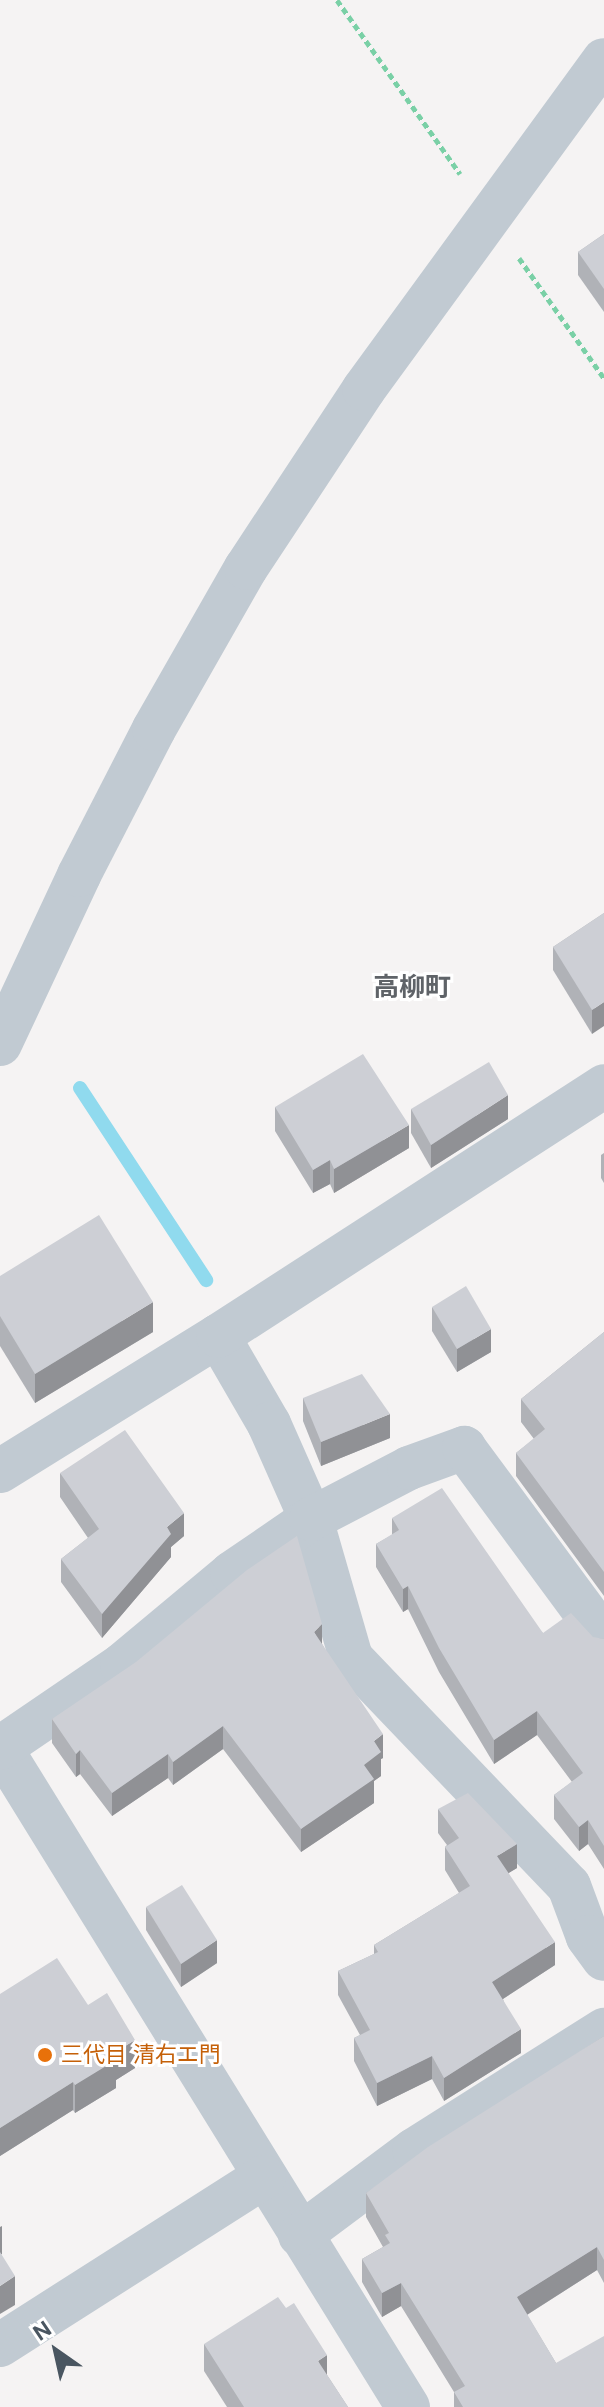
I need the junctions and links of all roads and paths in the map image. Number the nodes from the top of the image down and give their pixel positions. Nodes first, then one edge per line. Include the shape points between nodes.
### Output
1 (337, 0) edge
2 (604, 60) edge
3 (490, 217) junction
4 (604, 378) edge
5 (0, 1044) edge
6 (604, 1086) edge
7 (218, 1336) junction
8 (0, 1471) edge
9 (311, 1519) junction
10 (604, 1638) edge
11 (0, 1748) edge
12 (604, 1959) edge
13 (604, 2030) edge
14 (264, 2177) junction
15 (300, 2235) junction
16 (0, 2345) edge
17 (408, 2407) edge

1 - 3 path
2 - 3 street
3 - 4 path
3 - 5 street via 364,389 246,568 154,729
6 - 7 street
7 - 8 street
7 - 9 street via 269,1424
9 - 10 street via 409,1468 464,1448
9 - 11 street via 232,1573 122,1665
9 - 12 street via 351,1658 569,1886 588,1937
11 - 14 street
13 - 15 street via 414,2150
14 - 15 street
14 - 16 street
15 - 17 street

